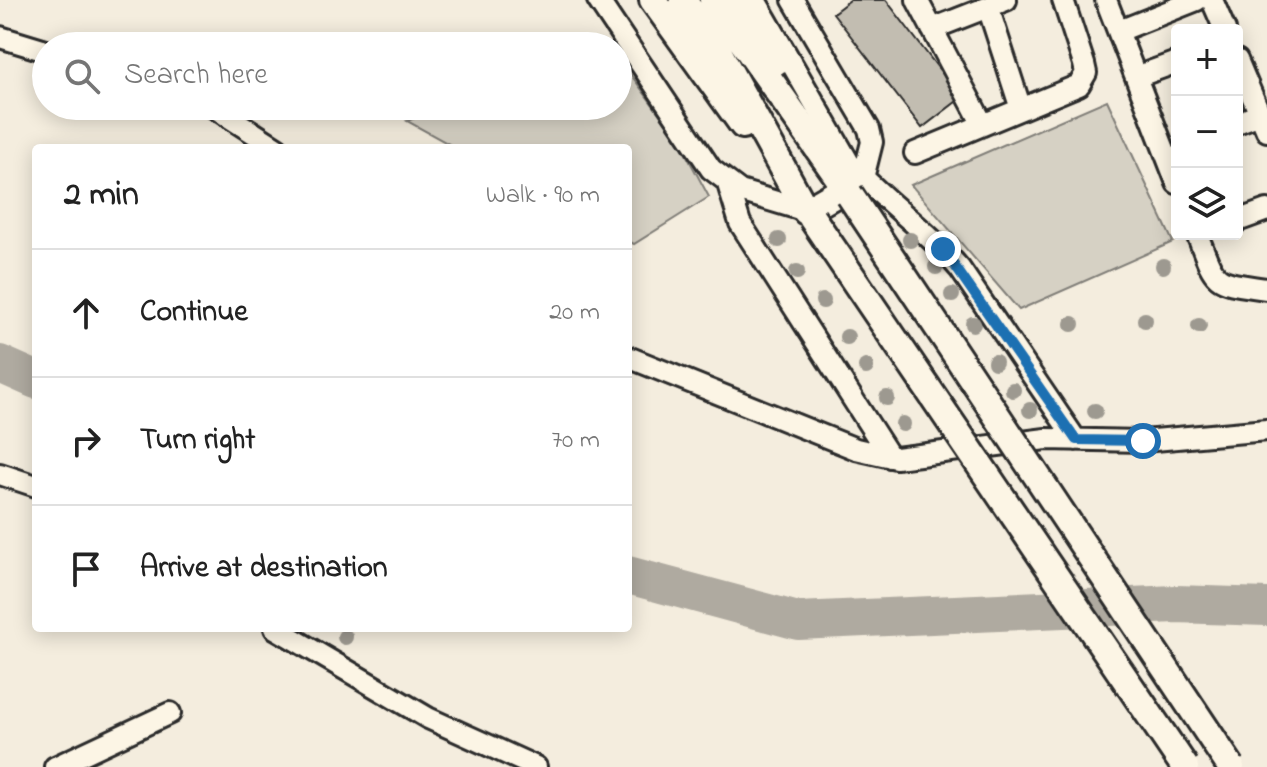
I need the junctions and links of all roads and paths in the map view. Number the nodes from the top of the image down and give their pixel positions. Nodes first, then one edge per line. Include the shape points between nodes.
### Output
1 (598, 0) edge
2 (653, 0) edge
3 (683, 0) edge
4 (713, 0) edge
5 (737, 0) edge
6 (755, 0) edge
7 (793, 0) edge
8 (917, 0) edge
9 (1063, 0) edge
10 (1106, 0) edge
11 (1197, 0) edge
12 (1212, 0) edge
13 (997, 4) edge
14 (1222, 24) edge
15 (932, 29) junction
16 (1119, 31) junction
17 (619, 32) edge
18 (0, 37) edge
19 (32, 47) edge
20 (632, 51) edge
21 (1171, 64) edge
22 (1243, 75) edge
23 (1136, 77) junction
24 (1021, 109) junction
25 (234, 120) edge
26 (1263, 123) edge
27 (983, 125) junction
28 (271, 144) edge
29 (1171, 148) edge
30 (915, 153) dead end
31 (852, 181) junction
32 (728, 184) junction
33 (1267, 210) edge
34 (809, 215) junction
35 (1243, 219) edge
36 (1201, 240) edge
37 (1267, 289) edge
38 (632, 359) edge
39 (1267, 430) edge
40 (1076, 440) junction
41 (890, 457) junction
42 (0, 474) edge
43 (32, 485) edge
44 (282, 632) edge
45 (170, 713) dead end
46 (55, 767) edge
47 (536, 767) edge
48 (1185, 767) edge
49 (1231, 767) edge

1 - 17 street
2 - 34 main road
3 - 34 main road via 719,53
4 - 31 main road
5 - 31 main road
6 - 31 street
7 - 31 street via 869,129 872,142
8 - 15 street
9 - 24 street via 1084,64 1083,80
10 - 16 street
11 - 16 street
12 - 14 street
13 - 15 street
13 - 24 street
15 - 27 street
16 - 23 street
18 - 19 street
20 - 32 street via 711,169
21 - 23 street
22 - 26 street
23 - 29 street
24 - 27 street
25 - 28 street
27 - 30 street
31 - 34 main road
31 - 40 street via 943,249
31 - 49 main road, bridge
32 - 34 street
32 - 41 street via 740,223
33 - 35 street
34 - 48 main road, bridge
36 - 37 street via 1214,277
38 - 41 street via 856,449
39 - 40 street via 1143,441
40 - 41 street
42 - 43 street
44 - 47 street via 428,718
45 - 46 street

